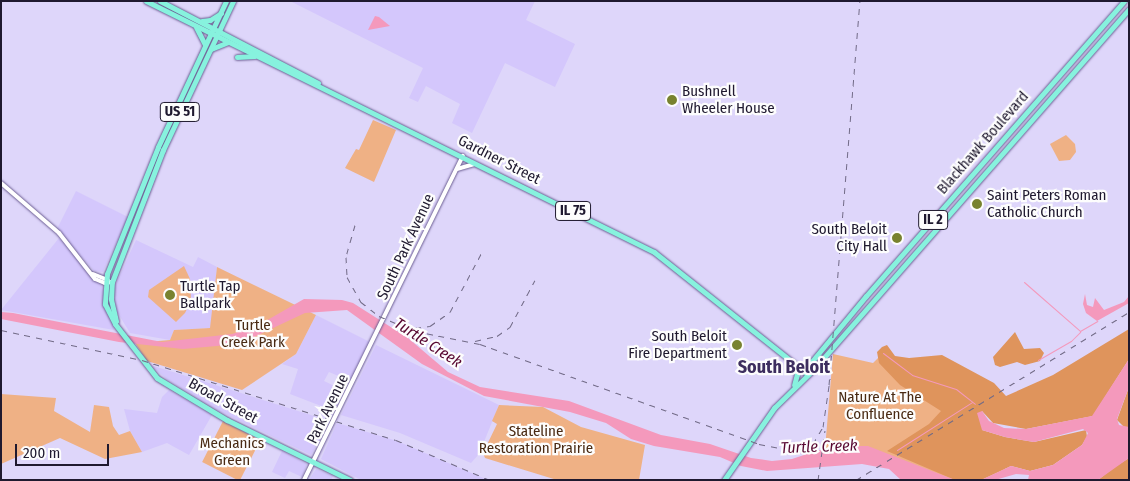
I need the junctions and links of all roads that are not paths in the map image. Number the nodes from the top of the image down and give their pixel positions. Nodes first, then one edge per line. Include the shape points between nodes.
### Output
1 (146, 1) edge
2 (160, 1) edge
3 (226, 1) edge
4 (234, 1) edge
5 (1124, 1) edge
6 (1129, 9) edge
7 (221, 12) junction
8 (225, 20) junction
9 (199, 21) junction
10 (194, 25) junction
11 (215, 32) junction
12 (230, 39) junction
13 (205, 45) junction
14 (235, 45) junction
15 (210, 49) junction
16 (256, 56) junction
17 (319, 84) junction
18 (463, 156) junction
19 (479, 164) junction
20 (455, 170) junction
21 (1, 183) edge
22 (105, 281) junction
23 (112, 282) junction
24 (119, 328) junction
25 (371, 348) joint
26 (792, 362) junction
27 (806, 373) junction
28 (794, 386) junction
29 (314, 462) junction
30 (304, 480) edge
31 (350, 480) edge
32 (724, 480) edge

1 - 10 main road, Gardner Street
2 - 9 main road, Gardner Street
3 - 7 main road
4 - 8 main road
5 - 27 main road, Blackhawk Boulevard / IL 2 via 885,274 808,366
6 - 27 main road, Blackhawk Boulevard / IL 2 via 819,363
7 - 9 main road via 210,20
7 - 11 main road
8 - 11 main road
8 - 12 main road
9 - 11 main road, Gardner Street
10 - 11 main road, Gardner Street / IL 75
10 - 13 main road via 204,37
11 - 12 main road, Gardner Street / IL 75
11 - 13 main road
11 - 15 main road, US 51
12 - 14 main road, Gardner Street / IL 75
12 - 15 main road
12 - 17 main road, Gardner Street / IL 75
13 - 22 main road, US 51 via 139,193
14 - 16 main road, Gardner Street / IL 75
14 - 16 main road via 236,58
15 - 23 main road, US 51
16 - 17 main road, Gardner Street / IL 75
17 - 18 main road, Gardner Street / IL 75
18 - 19 main road, Gardner Street / IL 75
18 - 20 street, South Park Avenue
19 - 20 street via 465,164
19 - 26 main road, Gardner Street / IL 75 via 660,256
20 - 25 street, South Park Avenue
21 - 22 street via 59,233 90,273
22 - 23 street
22 - 24 main road, US 51 via 105,304
23 - 24 main road, US 51 via 111,299
24 - 29 main road, Broad Street / US 51 via 166,384 227,420
25 - 29 street, Park Avenue
26 - 27 main road, Gardner Street / IL 75
26 - 28 main road via 796,374
27 - 28 main road, Blackhawk Boulevard / IL 2
28 - 32 main road, Blackhawk Boulevard / IL 2 via 760,425
29 - 30 street, Park Avenue
29 - 31 main road, Broad Street / US 51

